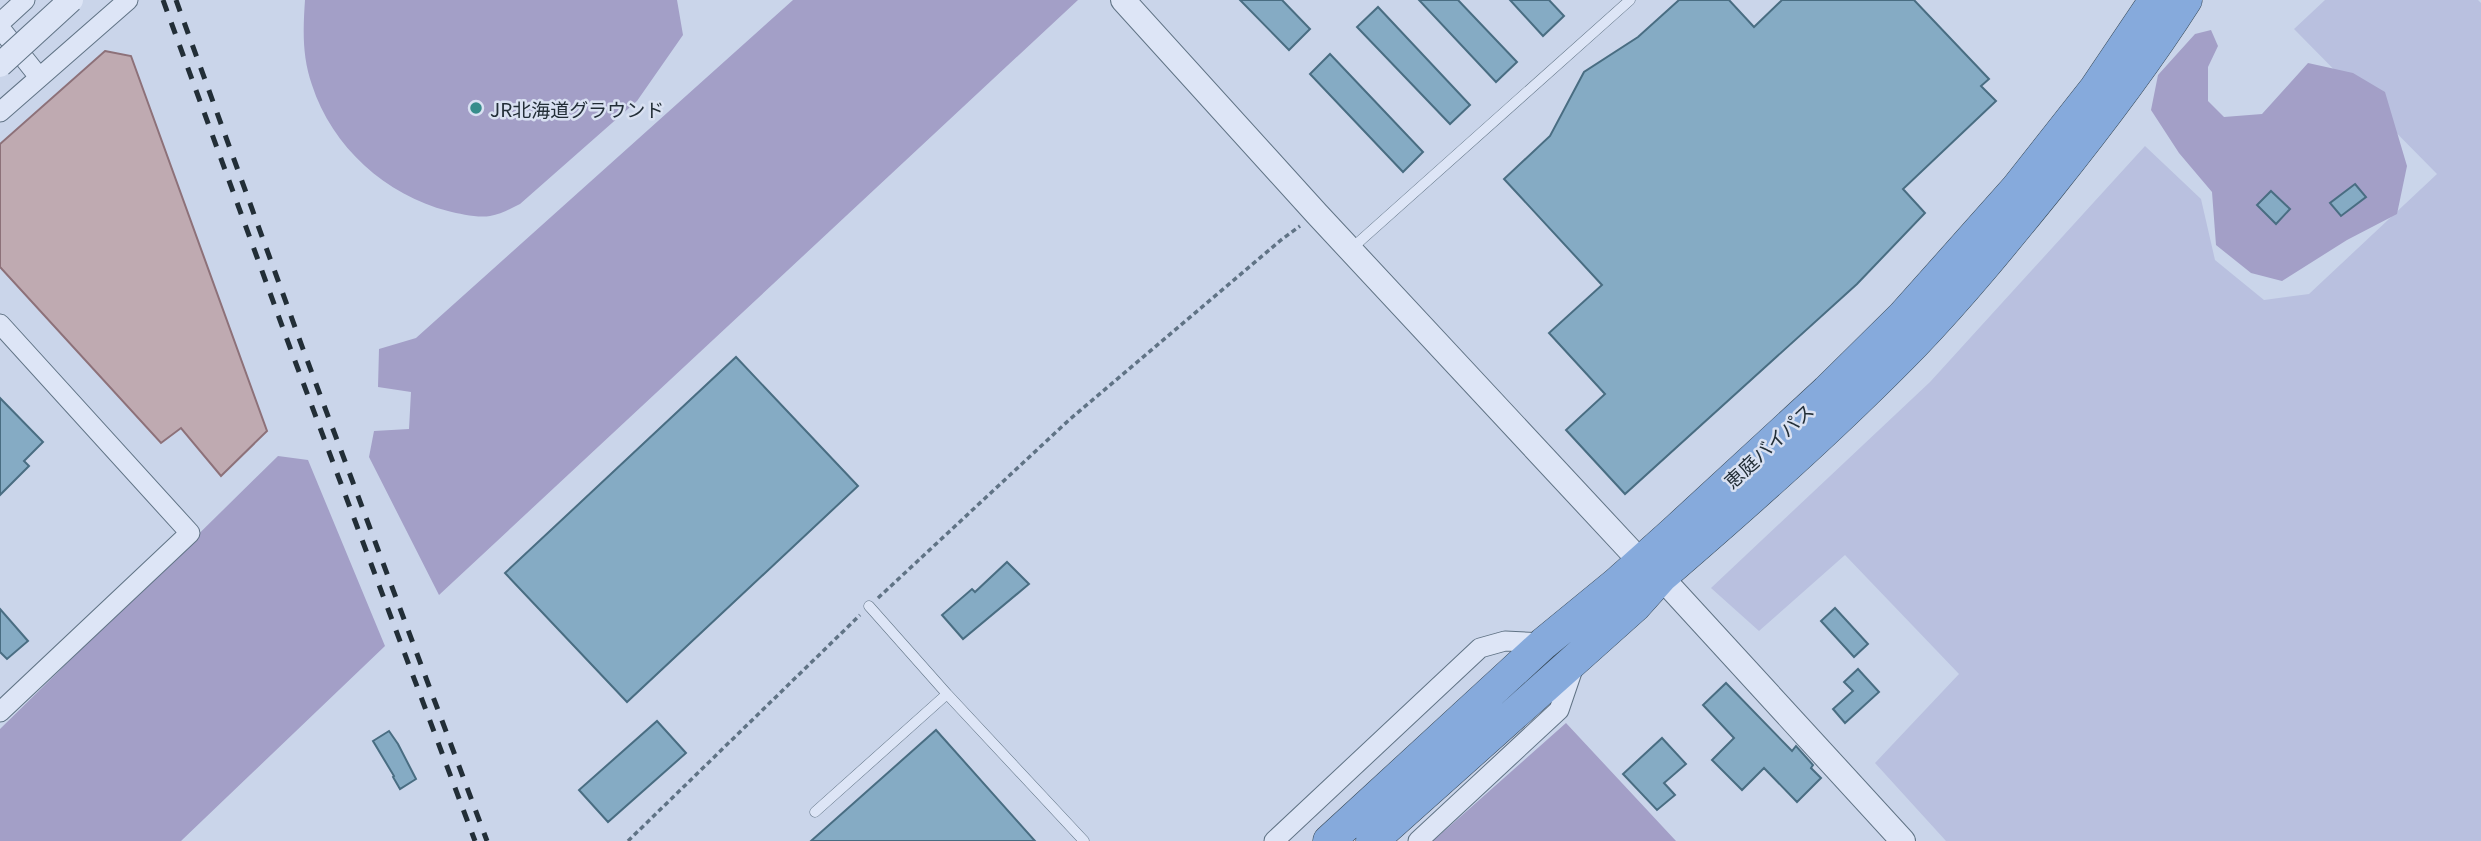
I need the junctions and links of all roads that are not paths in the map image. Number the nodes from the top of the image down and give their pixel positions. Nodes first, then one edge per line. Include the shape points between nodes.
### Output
1 (25, 0) edge
2 (71, 0) edge
3 (128, 0) edge
4 (1123, 0) edge
5 (1630, 0) edge
6 (2155, 0) edge
7 (2186, 0) edge
8 (0, 26) edge
9 (0, 65) edge
10 (39, 77) junction
11 (0, 112) edge
12 (1350, 249) junction
13 (0, 324) edge
14 (1651, 569) junction
15 (869, 606) road end
16 (1544, 643) junction
17 (1577, 656) junction
18 (947, 694) junction
19 (0, 712) edge
20 (816, 812) dead end
21 (1084, 841) edge
22 (1274, 841) edge
23 (1329, 841) edge
24 (1372, 841) edge
25 (1418, 841) edge
26 (1903, 841) edge

1 - 8 street
2 - 9 street, bridge
3 - 10 street
4 - 12 street
5 - 12 lane
6 - 14 highway, 恵庭バイパス via 2052,144 1937,280
7 - 14 highway, 恵庭バイパス via 2107,115 1945,310 1848,408
8 - 10 street
10 - 11 street
12 - 14 street
13 - 19 street via 190,533
14 - 16 highway, 恵庭バイパス via 1616,584
14 - 17 highway, 恵庭バイパス via 1635,606
14 - 26 street
15 - 18 lane
16 - 22 street via 1505,641 1480,648
16 - 23 highway, 恵庭バイパス
17 - 24 highway, 恵庭バイパス
17 - 25 street via 1559,710
18 - 20 lane
18 - 21 lane

